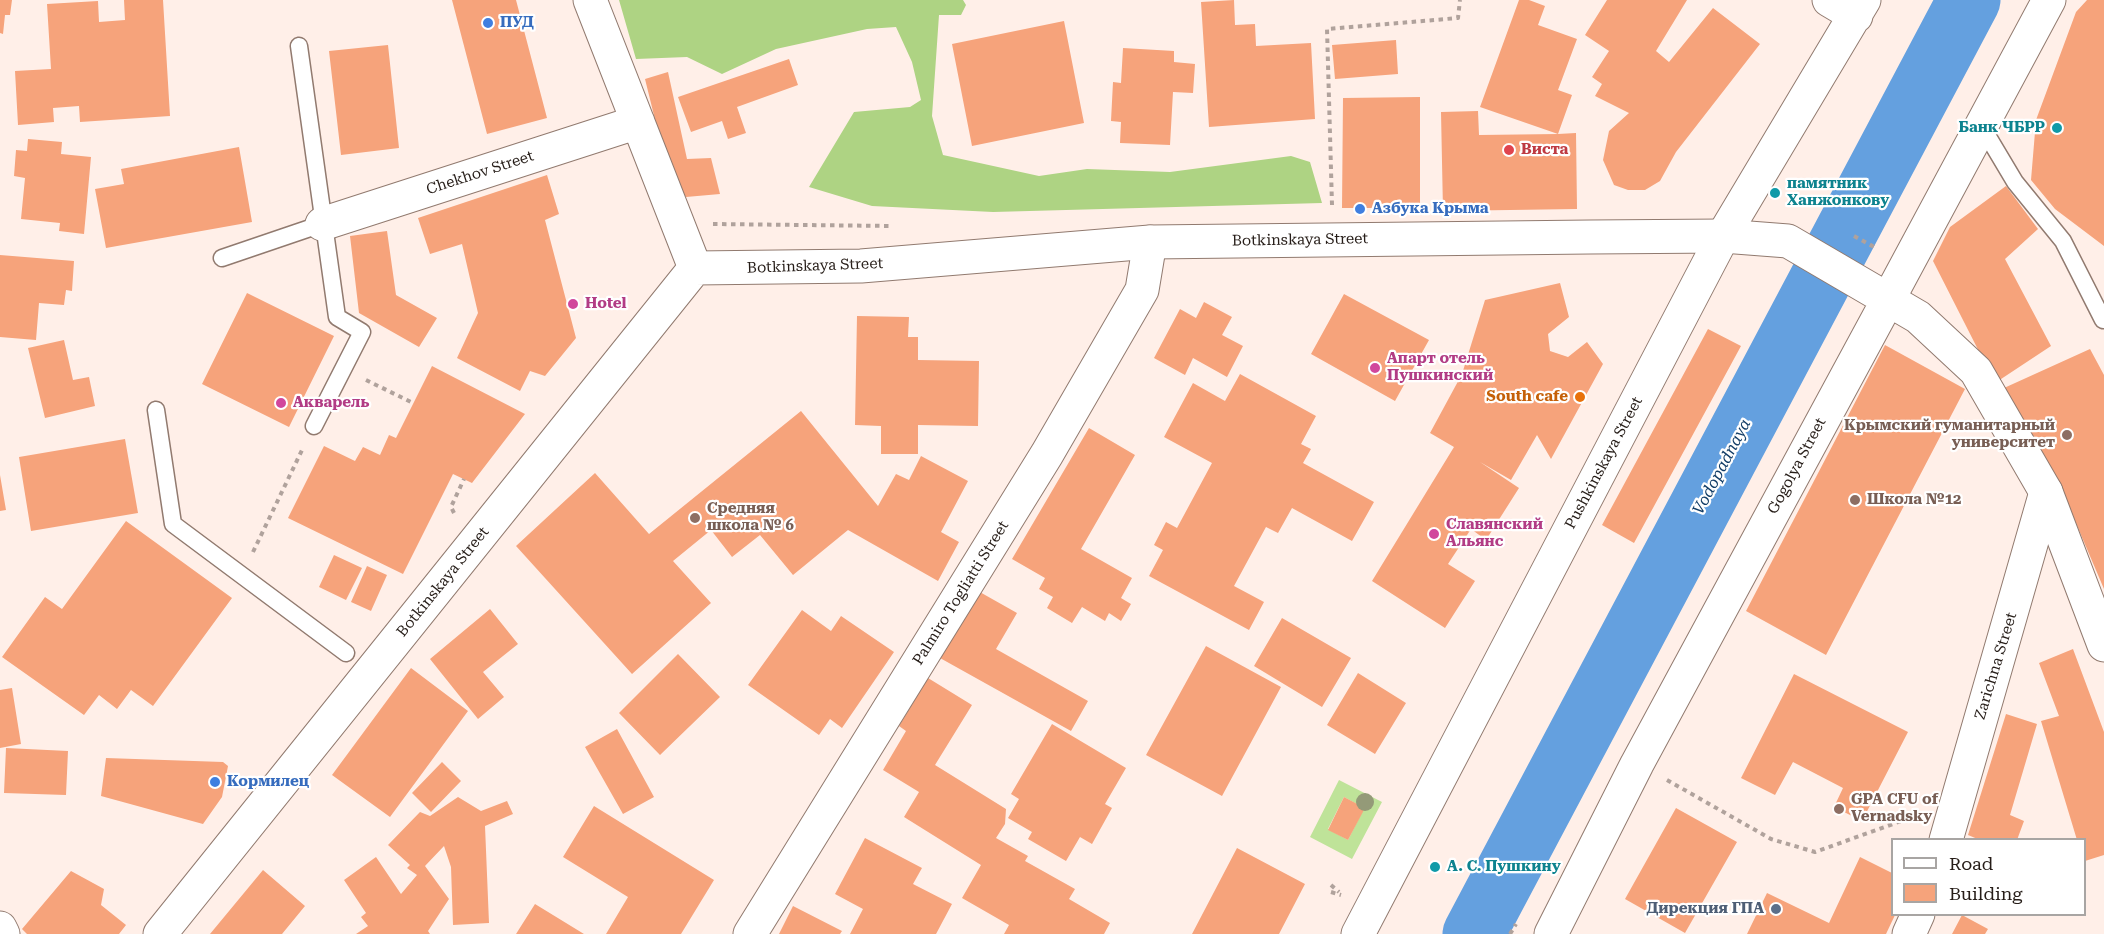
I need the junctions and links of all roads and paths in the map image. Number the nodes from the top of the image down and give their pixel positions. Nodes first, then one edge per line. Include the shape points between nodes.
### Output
1 (590, 0) edge
2 (1460, 0) edge
3 (2049, 0) edge
4 (1850, 5) edge
5 (299, 46) dead end
6 (638, 122) junction
7 (1981, 125) junction
8 (1332, 212) dead end
9 (322, 224) junction
10 (903, 226) dead end
11 (679, 227) junction
12 (1723, 236) junction
13 (1863, 241) dead end
14 (1150, 242) junction
15 (1882, 251) dead end
16 (222, 258) dead end
17 (695, 268) junction
18 (1877, 292) junction
19 (2103, 320) edge
20 (344, 369) junction
21 (413, 403) dead end
22 (156, 410) dead end
23 (314, 426) joint
24 (464, 479) dead end
25 (2046, 492) junction
26 (462, 506) dead end
27 (242, 573) junction
28 (2104, 645) edge
29 (346, 653) dead end
30 (1637, 764) junction
31 (1955, 802) junction
32 (1946, 838) edge
33 (1331, 885) dead end
34 (1335, 893) dead end
35 (1918, 916) edge
36 (0, 928) edge
37 (3, 934) edge
38 (160, 934) edge
39 (750, 934) edge
40 (1358, 934) edge
41 (1551, 934) edge
42 (1909, 934) edge

1 - 6 street
2 - 8 path via 1458,18 1327,28
3 - 7 street, Gogolya Street
4 - 12 street, Pushkinskaya Street
5 - 9 lane
6 - 9 street, Chekhov Street
6 - 11 street
7 - 18 street, Gogolya Street
7 - 19 lane via 2015,182 2063,241
9 - 16 lane
9 - 20 lane via 337,317 362,332
10 - 11 path
11 - 17 street
12 - 14 street, Botkinskaya Street
12 - 18 street, Botkinskaya Street via 1788,241
12 - 40 street, Pushkinskaya Street
13 - 15 path
14 - 17 street, Botkinskaya Street via 861,266
14 - 39 street, Palmiro Togliatti Street via 1142,290 1089,382
17 - 38 street, Botkinskaya Street
18 - 25 street via 1918,317 1976,371
18 - 30 street, Gogolya Street
20 - 21 path
20 - 23 lane
22 - 27 lane via 173,524
23 - 27 path
24 - 26 path via 451,507 455,515
25 - 28 street
25 - 31 street, Zarichna Street
27 - 29 lane
30 - 31 path via 1771,839 1815,852
30 - 41 street, Gogolya Street
31 - 32 street, Zarichna Street
33 - 34 path via 1339,889
35 - 42 street
36 - 37 street

